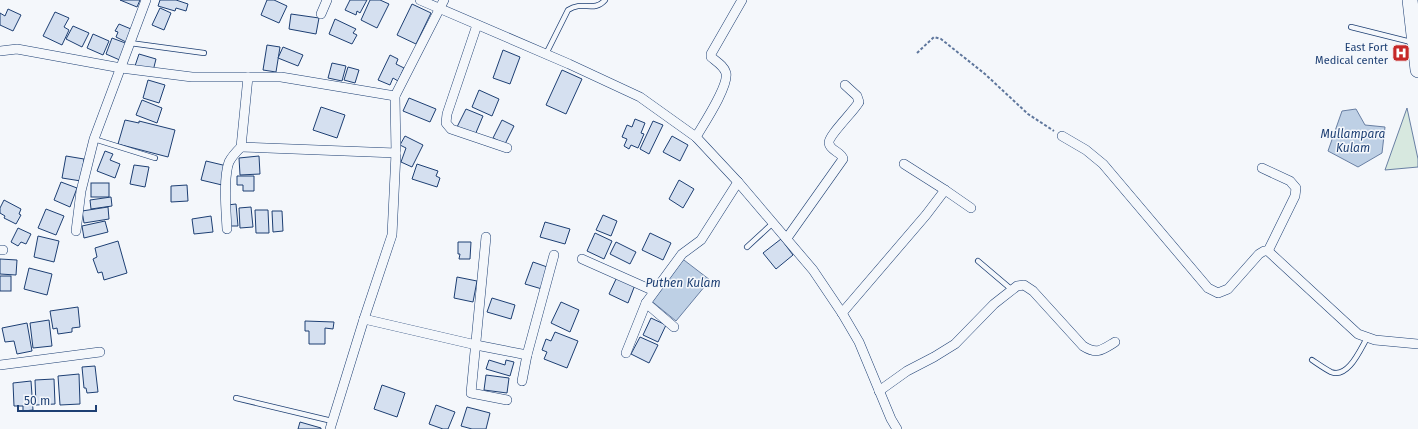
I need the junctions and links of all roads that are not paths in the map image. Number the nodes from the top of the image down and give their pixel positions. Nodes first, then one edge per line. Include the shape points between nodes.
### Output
1 (146, 0) edge
2 (327, 0) edge
3 (420, 0) edge
4 (444, 0) edge
5 (605, 0) edge
6 (742, 0) edge
7 (1410, 0) edge
8 (440, 10) junction
9 (321, 14) dead end
10 (477, 25) junction
11 (1351, 26) dead end
12 (130, 43) junction
13 (1414, 43) junction
14 (0, 51) edge
15 (204, 53) dead end
16 (546, 54) junction
17 (121, 68) junction
18 (1418, 70) edge
19 (248, 77) junction
20 (845, 85) dead end
21 (395, 96) junction
22 (1062, 136) road end
23 (696, 137) junction
24 (94, 139) junction
25 (240, 147) junction
26 (507, 148) dead end
27 (396, 153) junction
28 (155, 158) dead end
29 (904, 164) dead end
30 (1262, 168) dead end
31 (738, 182) junction
32 (945, 190) junction
33 (970, 208) dead end
34 (773, 223) junction
35 (227, 229) dead end
36 (76, 231) dead end
37 (486, 237) dead end
38 (787, 238) junction
39 (747, 248) dead end
40 (1268, 251) junction
41 (554, 255) dead end
42 (582, 259) dead end
43 (978, 261) dead end
44 (1011, 289) junction
45 (654, 291) junction
46 (646, 303) junction
47 (842, 313) junction
48 (364, 319) junction
49 (674, 327) dead end
50 (1368, 338) junction
51 (1115, 342) dead end
52 (1418, 344) edge
53 (476, 345) junction
54 (100, 352) dead end
55 (626, 353) dead end
56 (527, 356) junction
57 (1312, 360) dead end
58 (0, 365) edge
59 (522, 381) dead end
60 (879, 392) junction
61 (236, 398) dead end
62 (507, 400) dead end
63 (331, 425) edge
64 (897, 429) edge

1 - 12 street
2 - 9 street
3 - 8 street
4 - 8 street
5 - 16 lane via 596,5 580,1 573,4
6 - 23 street via 711,54 723,67 726,84
7 - 13 main road
8 - 10 street
8 - 21 street
10 - 16 street
10 - 26 street via 446,123 451,129
11 - 13 lane
12 - 15 lane
12 - 17 street
13 - 18 main road
14 - 17 street via 17,49
16 - 23 street via 640,97
17 - 19 street via 192,77
17 - 24 street
19 - 21 street via 281,77
19 - 25 street
20 - 38 street via 857,96 859,102 830,140 829,144 842,155 843,160
21 - 27 street
22 - 40 street via 1103,164 1208,288 1218,293 1228,289 1259,254
23 - 31 street
24 - 28 lane
24 - 36 street via 81,191
25 - 27 street
25 - 35 street via 229,164 226,182
27 - 48 street via 392,235
29 - 32 street
30 - 40 street via 1290,181 1296,188
31 - 34 street
31 - 45 street via 701,240 682,254
32 - 33 street
32 - 47 street
34 - 38 street
34 - 39 lane
37 - 53 street
38 - 47 street via 813,270
40 - 50 street via 1358,334
41 - 56 street
42 - 45 street
43 - 44 lane
44 - 51 street via 1024,285 1033,291 1083,346 1091,351 1102,350
44 - 60 street via 955,344 907,371
45 - 46 street
46 - 49 street
46 - 55 street
47 - 60 street via 859,342
48 - 53 street
48 - 63 street
50 - 52 street
50 - 57 lane via 1349,368 1341,374 1332,373
53 - 56 street
53 - 62 street via 471,393
54 - 58 street
56 - 59 street
60 - 64 street
61 - 63 lane

